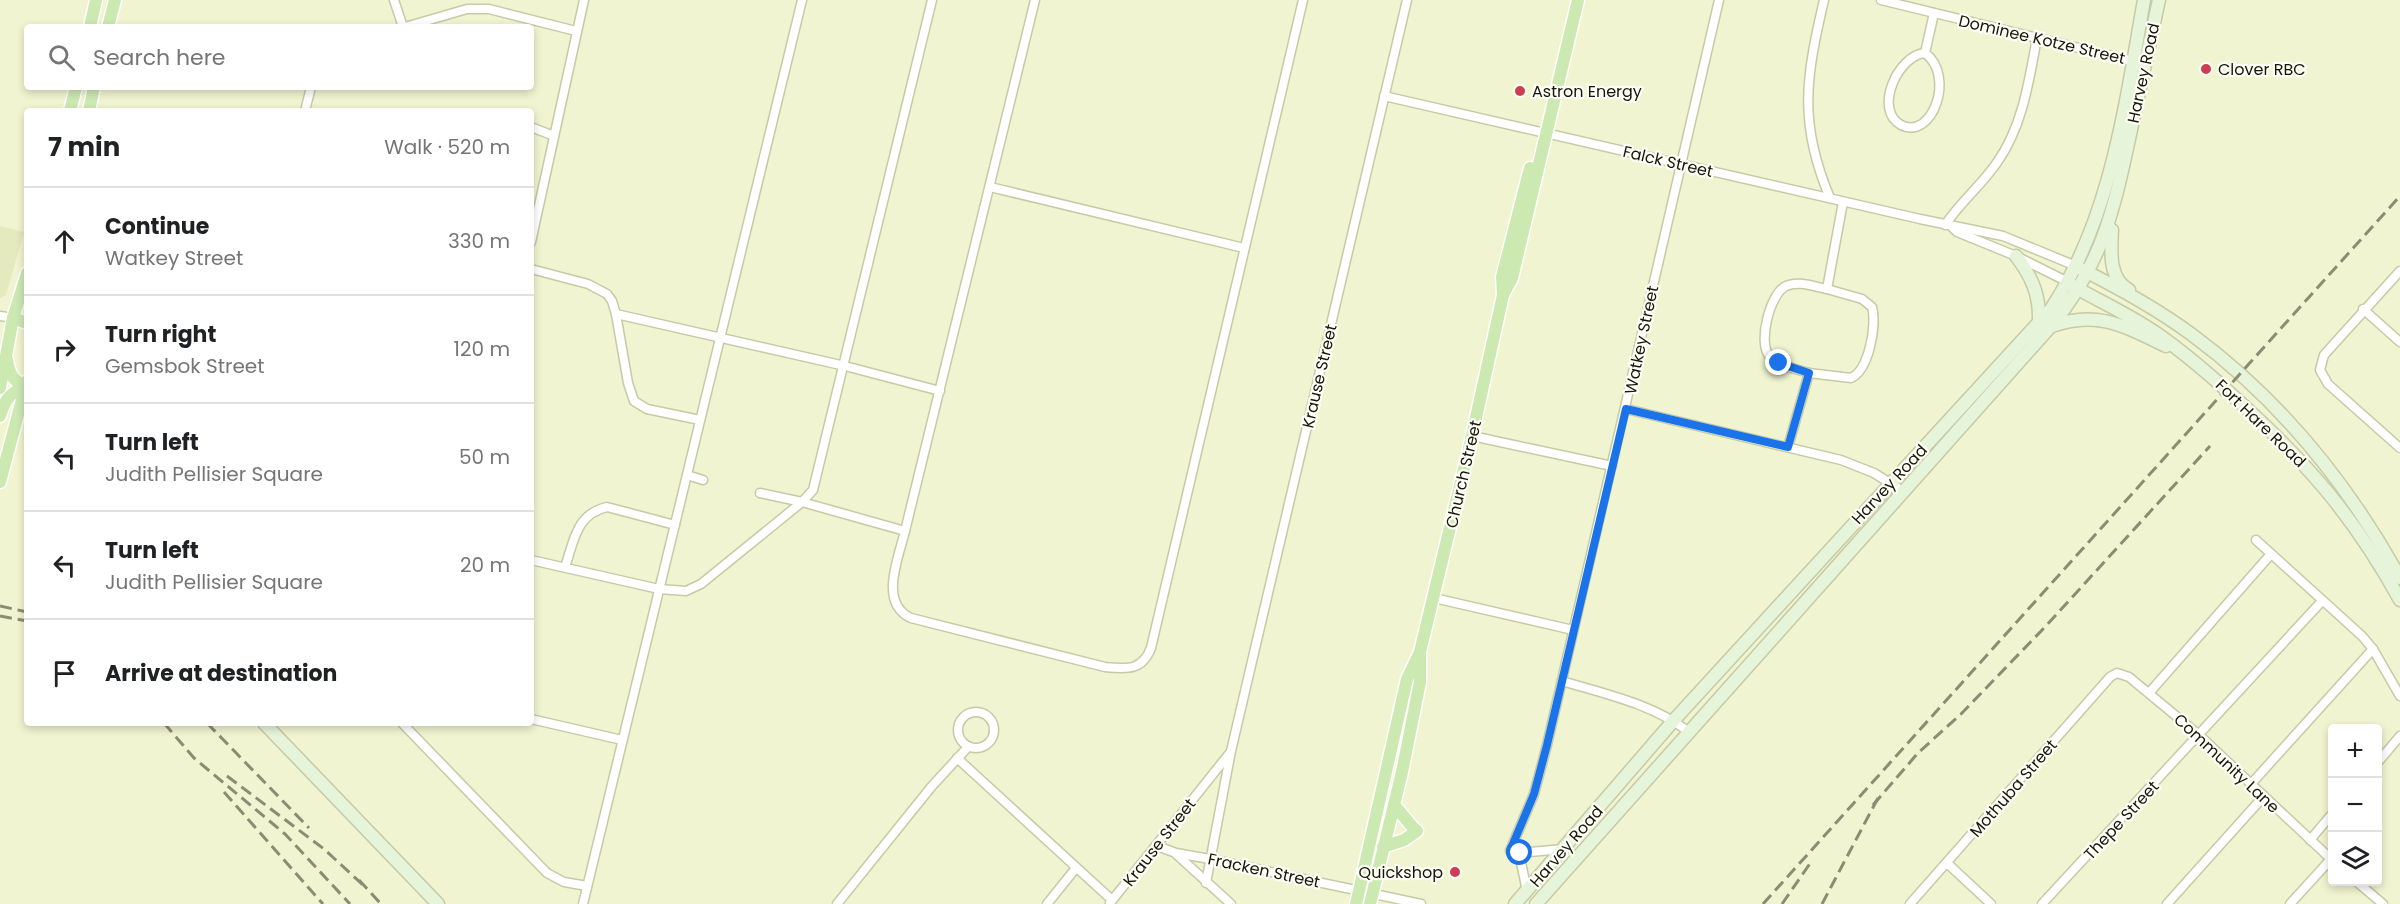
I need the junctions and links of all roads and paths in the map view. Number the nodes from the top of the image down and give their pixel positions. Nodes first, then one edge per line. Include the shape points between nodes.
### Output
1 (394, 0) edge
2 (584, 0) edge
3 (802, 0) edge
4 (932, 0) edge
5 (1035, 0) edge
6 (1303, 0) edge
7 (1407, 0) edge
8 (1569, 0) edge
9 (1578, 0) edge
10 (1719, 0) edge
11 (1824, 0) edge
12 (1881, 0) edge
13 (2144, 0) edge
14 (2159, 0) edge
15 (96, 3) edge
16 (113, 5) edge
17 (1934, 13) junction
18 (91, 24) edge
19 (109, 24) edge
20 (403, 24) edge
21 (415, 24) edge
22 (576, 31) junction
23 (2037, 38) junction
24 (1925, 53) junction
25 (2139, 62) junction
26 (75, 90) edge
27 (93, 90) edge
28 (310, 90) edge
29 (1384, 96) junction
30 (71, 108) edge
31 (89, 108) edge
32 (306, 108) edge
33 (534, 128) edge
34 (1543, 133) junction
35 (554, 136) junction
36 (1680, 164) junction
37 (990, 187) junction
38 (1830, 198) junction
39 (1843, 202) junction
40 (2112, 216) junction
41 (1948, 225) junction
42 (534, 228) edge
43 (1245, 248) junction
44 (2016, 256) junction
45 (2076, 266) junction
46 (534, 270) edge
47 (2400, 271) edge
48 (2088, 272) junction
49 (24, 279) edge
50 (2068, 282) junction
51 (1827, 289) junction
52 (2079, 289) junction
53 (2363, 309) junction
54 (615, 314) junction
55 (6, 317) edge
56 (24, 317) edge
57 (24, 322) edge
58 (2045, 325) junction
59 (2192, 334) junction
60 (720, 339) junction
61 (2400, 342) edge
62 (5, 351) junction
63 (2196, 362) junction
64 (845, 366) junction
65 (1809, 373) junction
66 (24, 385) edge
67 (24, 386) edge
68 (0, 388) edge
69 (939, 391) junction
70 (1626, 409) junction
71 (23, 411) edge
72 (0, 416) edge
73 (700, 420) junction
74 (1472, 436) junction
75 (1788, 447) junction
76 (2400, 448) edge
77 (1612, 466) junction
78 (687, 475) junction
79 (703, 480) dead end
80 (0, 482) edge
81 (1890, 482) junction
82 (1904, 492) junction
83 (760, 493) dead end
84 (802, 502) junction
85 (675, 525) junction
86 (905, 531) junction
87 (2256, 540) dead end
88 (2271, 554) junction
89 (534, 561) edge
90 (565, 567) junction
91 (2400, 578) edge
92 (659, 589) junction
93 (1434, 598) junction
94 (2400, 600) edge
95 (2322, 601) junction
96 (1573, 630) junction
97 (2373, 649) junction
98 (1420, 652) junction
99 (2117, 673) joint
100 (1562, 681) junction
101 (2149, 693) junction
102 (2400, 696) edge
103 (534, 720) edge
104 (1674, 720) junction
105 (267, 726) edge
106 (405, 726) edge
107 (414, 726) edge
108 (1689, 732) junction
109 (412, 734) junction
110 (2199, 735) junction
111 (2400, 736) edge
112 (622, 740) junction
113 (968, 747) junction
114 (1231, 751) junction
115 (2382, 757) edge
116 (957, 758) junction
117 (2251, 784) junction
118 (2264, 796) junction
119 (1394, 805) junction
120 (2328, 819) edge
121 (2310, 840) junction
122 (1157, 846) junction
123 (1383, 848) junction
124 (1564, 849) junction
125 (1176, 853) junction
126 (1520, 853) junction
127 (2328, 856) edge
128 (1210, 859) junction
129 (1947, 863) junction
130 (2328, 864) edge
131 (1076, 868) junction
132 (1206, 883) junction
133 (587, 886) junction
134 (2362, 886) edge
135 (1359, 891) junction
136 (1527, 891) junction
137 (1371, 899) edge
138 (1111, 902) edge
139 (438, 904) edge
140 (583, 904) edge
141 (837, 904) edge
142 (1047, 904) edge
143 (1231, 904) edge
144 (1356, 904) edge
145 (1421, 904) edge
146 (1515, 904) edge
147 (1536, 904) edge
148 (1910, 904) edge
149 (1991, 904) edge
150 (2042, 904) edge
151 (2167, 904) edge
152 (2290, 904) edge
153 (2383, 904) edge

1 - 20 street
2 - 22 street
3 - 60 street
4 - 64 street
5 - 37 street
6 - 43 street
7 - 29 street, Krause Street
8 - 34 main road, Church Street
9 - 34 main road, Church Street
10 - 36 street, Watkey Street
11 - 38 street via 1812,50 1806,104 1815,157
12 - 17 street, Dominee Kotze Street
13 - 25 main road, Harvey Road
14 - 25 main road, Harvey Road
15 - 16 main road
15 - 18 main road
16 - 19 main road
17 - 23 street, Dominee Kotze Street
17 - 24 street
21 - 22 street via 476,8
22 - 35 street
23 - 25 street, Dominee Kotze Street
23 - 41 street via 2014,131 1998,161 1962,201
24 - 24 street via 1901,66 1894,80 1891,113 1901,125 1909,127 1926,121 1936,105 1940,76
25 - 40 main road, Harvey Road
25 - 45 main road, Harvey Road via 2103,197
26 - 30 main road
27 - 31 main road
28 - 32 street
29 - 34 street, Falck Street
29 - 114 street, Krause Street
33 - 35 street
34 - 36 street, Falck Street
34 - 74 main road, Church Street
35 - 42 street
36 - 38 street, Falck Street
36 - 70 street, Watkey Street
37 - 43 street
37 - 69 street
38 - 39 street, Falck Street
39 - 41 street, Falck Street
39 - 51 street
40 - 48 main road, Harvey Road
40 - 59 main road via 2112,262 2121,285 2162,308
41 - 44 street, Falck Street
41 - 45 street, Falck Street via 2003,236
43 - 86 street via 1151,648 1144,661 1130,668 1105,667 905,615 892,591
44 - 50 street, Falck Street
44 - 58 main road via 2036,286
45 - 48 main road, Falck Street
45 - 50 main road, Harvey Road
46 - 54 street via 599,288 612,302
47 - 53 street
48 - 52 main road, Harvey Road
48 - 59 main road, Fort Hare Road
49 - 55 main road
50 - 52 main road, Falck Street
50 - 58 main road, Harvey Road
51 - 65 street via 1799,284 1784,286 1773,299 1765,332 1766,352 1772,359
51 - 65 street via 1862,299 1872,307 1874,320 1866,360 1858,375 1851,378
52 - 58 main road, Harvey Road
52 - 63 main road, Fort Hare Road via 2138,321
53 - 61 street
53 - 76 street via 2324,356 2320,370 2328,384
54 - 60 street
54 - 73 street via 634,401 647,409
55 - 56 main road
55 - 57 main road
55 - 62 main road
58 - 63 main road via 2076,318 2114,323
58 - 81 main road, Harvey Road
58 - 82 main road, Harvey Road
59 - 91 main road, Fort Hare Road via 2256,389 2312,449 2364,516
60 - 64 street
60 - 73 street
62 - 66 main road via 12,376
62 - 68 main road
63 - 94 main road, Fort Hare Road via 2286,445 2330,492
64 - 69 street
64 - 84 street via 817,484
65 - 75 street
67 - 72 main road via 5,400
69 - 86 street
70 - 75 street
70 - 77 street, Watkey Street
71 - 80 main road
73 - 78 street
74 - 77 street
74 - 93 main road, Church Street
75 - 81 street via 1850,463
77 - 96 street, Watkey Street
78 - 79 street
78 - 85 street
81 - 82 street
81 - 104 main road, Harvey Road
82 - 108 main road, Harvey Road
83 - 84 street
84 - 86 street
84 - 92 street via 701,584 686,591
85 - 90 street via 607,507 600,509 585,516
85 - 92 street
87 - 88 street
88 - 95 street
88 - 101 street
89 - 90 street
90 - 92 street
92 - 112 street
93 - 96 street
93 - 98 main road, Church Street
95 - 97 street
95 - 110 street, Thepe Street
96 - 100 street, Watkey Street
97 - 102 street
97 - 117 street
98 - 119 main road, Church Street via 1420,682
98 - 135 main road, Church Street via 1407,679
99 - 101 street, Community Lane via 2126,674
99 - 129 street, Mothuba Street
100 - 104 street
100 - 126 street, Watkey Street via 1534,794 1510,851
101 - 110 street, Community Lane
103 - 112 street
104 - 108 street
104 - 124 main road, Harvey Road
105 - 139 main road
106 - 109 street
107 - 109 street
108 - 147 main road, Harvey Road
109 - 133 street via 547,873 564,882
110 - 117 street, Community Lane
110 - 150 street, Thepe Street
111 - 115 street
112 - 133 street
113 - 113 street via 958,735 960,720 969,714 984,714 993,726 991,741 978,748
113 - 116 street
114 - 122 street, Krause Street
114 - 128 street, Krause Street
116 - 131 street
116 - 141 street
117 - 118 street, Community Lane
118 - 121 street, Community Lane
118 - 151 street
119 - 123 main road, Church Street
119 - 123 main road via 1417,831
120 - 121 street
121 - 127 street, Community Lane
122 - 125 street, Fracken Street
122 - 138 street, Krause Street
123 - 137 main road, Church Street
124 - 126 street
124 - 136 main road, Harvey Road
125 - 128 street, Fracken Street
125 - 132 street
126 - 136 street
128 - 132 street, Krause Street
128 - 135 street, Fracken Street
129 - 148 street, Mothuba Street
129 - 149 street
130 - 152 street
131 - 138 street
131 - 142 street
132 - 143 street
133 - 140 street
134 - 153 street
135 - 137 street, Fracken Street
135 - 144 main road, Church Street
136 - 146 main road, Harvey Road
137 - 145 street, Fracken Street

